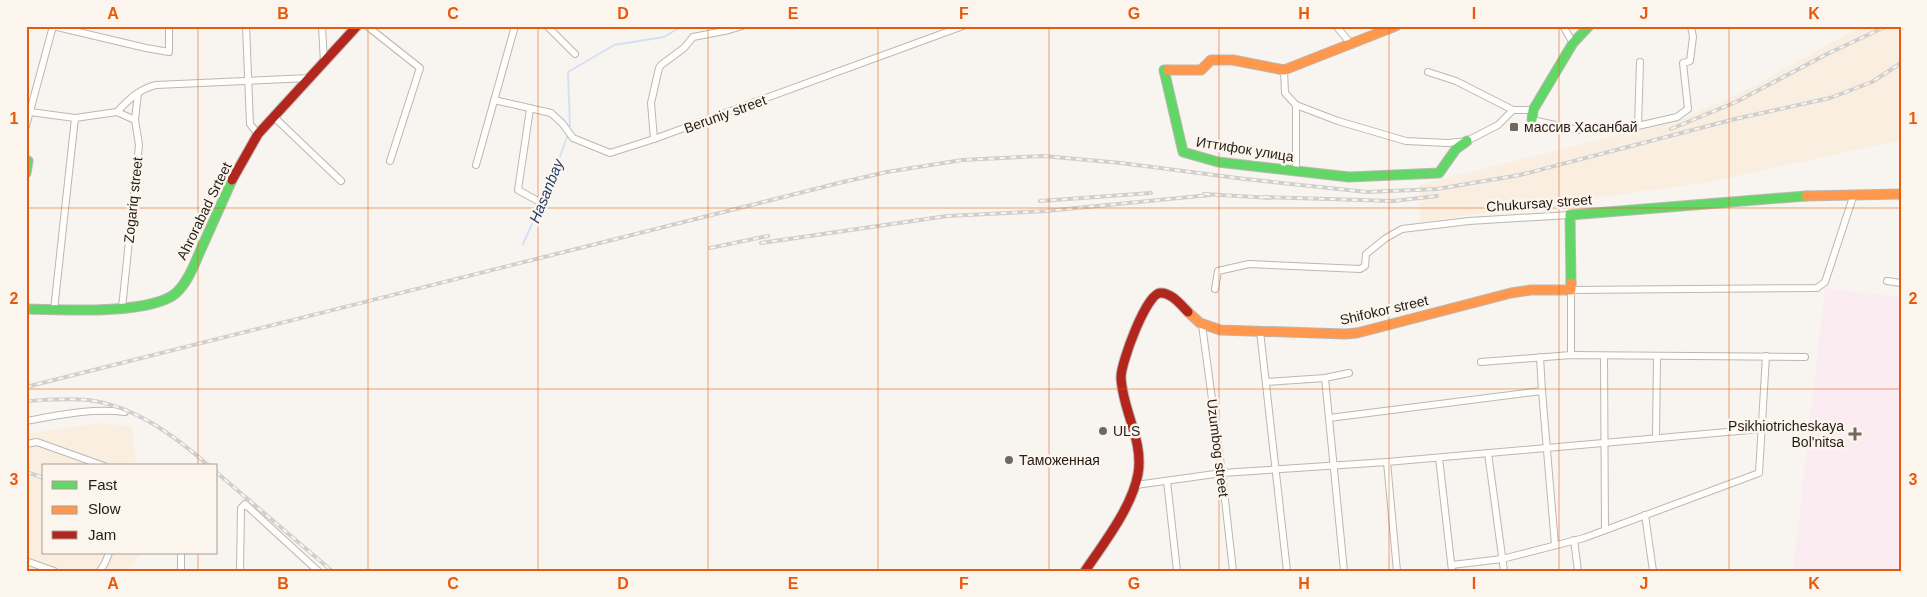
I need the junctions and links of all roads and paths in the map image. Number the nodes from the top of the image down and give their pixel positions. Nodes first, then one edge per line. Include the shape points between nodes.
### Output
1 (53, 26) edge
2 (169, 26) edge
3 (246, 26) edge
4 (322, 26) edge
5 (357, 26) edge
6 (367, 26) edge
7 (515, 26) edge
8 (547, 26) edge
9 (742, 26) edge
10 (963, 26) edge
11 (1336, 26) edge
12 (1396, 26) edge
13 (1563, 26) edge
14 (1588, 26) edge
15 (1691, 26) edge
16 (1573, 43) junction
17 (1352, 45) junction
18 (575, 54) dead end
19 (1640, 62) dead end
20 (324, 63) junction
21 (1284, 70) junction
22 (1428, 72) dead end
23 (310, 78) junction
24 (248, 82) junction
25 (138, 93) junction
26 (494, 100) junction
27 (1296, 105) junction
28 (530, 109) junction
29 (1513, 110) junction
30 (30, 112) junction
31 (117, 112) junction
32 (1532, 115) junction
33 (274, 117) junction
34 (75, 118) junction
35 (135, 120) junction
36 (26, 126) edge
37 (1638, 126) junction
38 (258, 134) junction
39 (654, 140) junction
40 (1467, 141) junction
41 (26, 160) edge
42 (390, 160) dead end
43 (476, 165) dead end
44 (1296, 172) junction
45 (26, 173) edge
46 (342, 181) dead end
47 (1854, 194) junction
48 (1901, 194) edge
49 (538, 201) dead end
50 (1570, 215) junction
51 (1887, 281) dead end
52 (1901, 283) edge
53 (1215, 289) dead end
54 (1571, 290) junction
55 (122, 308) junction
56 (26, 309) edge
57 (54, 310) junction
58 (1202, 324) junction
59 (1260, 331) junction
60 (1571, 355) junction
61 (1604, 356) junction
62 (1657, 356) junction
63 (1766, 356) junction
64 (1540, 357) junction
65 (1805, 357) dead end
66 (1481, 362) dead end
67 (1349, 373) dead end
68 (1325, 378) junction
69 (1266, 382) junction
70 (1542, 391) junction
71 (125, 412) dead end
72 (1330, 418) junction
73 (26, 421) edge
74 (1762, 429) junction
75 (1656, 438) junction
76 (1605, 442) junction
77 (26, 444) edge
78 (1546, 447) junction
79 (1488, 453) junction
80 (1439, 458) junction
81 (1387, 462) junction
82 (98, 464) edge
83 (1332, 465) junction
84 (1276, 470) junction
85 (1222, 474) junction
86 (1167, 481) junction
87 (1136, 485) junction
88 (1645, 516) junction
89 (1605, 530) junction
90 (1574, 540) junction
91 (1555, 545) junction
92 (109, 554) edge
93 (182, 554) edge
94 (1502, 559) junction
95 (26, 561) edge
96 (1452, 568) edge
97 (54, 571) edge
98 (100, 571) edge
99 (181, 571) edge
100 (240, 571) edge
101 (318, 571) edge
102 (1085, 571) edge
103 (1178, 571) edge
104 (1232, 571) edge
105 (1287, 571) edge
106 (1344, 571) edge
107 (1397, 571) edge
108 (1504, 571) edge
109 (1578, 571) edge
110 (1653, 571) edge

1 - 2 street via 169,52
1 - 30 street
3 - 24 street
4 - 20 street
5 - 20 street, Ahrorabad Srteet
6 - 42 street via 420,68
7 - 26 street
8 - 18 street
9 - 39 street via 692,37 684,48 660,65 651,103
10 - 39 street, Beruniy street
11 - 17 street
12 - 17 street
13 - 16 street
14 - 16 street
15 - 37 street via 1694,37 1690,61 1683,63 1688,109 1677,117
16 - 32 street
17 - 21 street
19 - 37 street
20 - 23 street, Ahrorabad Srteet
21 - 27 street via 1285,93
21 - 44 street, Иттифок улица via 1234,60 1211,60 1201,70 1164,70 1183,152 1218,162
22 - 29 street via 1456,81
23 - 24 street
23 - 33 street, Ahrorabad Srteet
24 - 25 street via 163,84
24 - 38 street via 250,124
25 - 31 street
25 - 35 street, Zogariq street
26 - 28 street, Beruniy street
26 - 43 street
27 - 40 street, Иттифок улица via 1406,141
27 - 44 street
28 - 39 street, Beruniy street via 550,113 573,138 610,153
28 - 49 street via 518,190
29 - 32 street
29 - 40 street, Иттифок улица via 1498,125
30 - 34 street
30 - 36 street
31 - 34 street
31 - 35 street
32 - 37 street via 1579,130
33 - 38 street, Ahrorabad Srteet
33 - 46 street
34 - 57 street
35 - 55 street, Zogariq street via 139,145
38 - 55 street, Ahrorabad Srteet via 232,181 184,285 163,300
40 - 44 street, Иттифок улица via 1456,149 1439,172 1349,178
41 - 45 street
47 - 48 street, Chukursay street
47 - 50 street, Chukursay street
47 - 54 street, Shifokor street via 1825,282 1817,288
50 - 53 street, Chukursay street via 1402,229 1366,254 1364,266 1360,269 1249,264 1220,270
50 - 54 street
51 - 52 street
54 - 59 street, Shifokor street via 1511,293 1357,334
54 - 60 street
55 - 57 street, Ahrorabad Srteet
56 - 57 street, Ahrorabad Srteet
58 - 59 street, Shifokor street via 1225,331
58 - 85 street, Uzumbog street
58 - 87 street, Shifokor street via 1190,317 1172,297 1158,293 1152,297 1122,366 1122,384 1140,455
59 - 69 street
60 - 61 street
60 - 64 street
61 - 62 street
61 - 76 street
62 - 63 street
62 - 75 street
63 - 65 street
63 - 74 street
64 - 66 street
64 - 70 street
67 - 68 street
68 - 69 street
68 - 72 street
69 - 84 street
70 - 72 street
70 - 78 street
71 - 73 street via 85,410
72 - 83 street
74 - 75 street
74 - 88 street via 1759,473
75 - 76 street
76 - 78 street
76 - 89 street
77 - 82 street via 37,442
78 - 79 street
78 - 91 street
79 - 80 street
79 - 94 street
80 - 81 street
80 - 96 street
81 - 83 street
81 - 107 street
83 - 84 street
83 - 106 street
84 - 85 street
84 - 105 street
85 - 86 street
85 - 104 street, Uzumbog street
86 - 87 street
86 - 103 street
87 - 102 street
88 - 89 street
88 - 110 street
89 - 90 street
90 - 91 street
90 - 109 street
91 - 94 street
92 - 98 street
93 - 99 street
94 - 96 street
94 - 108 street
95 - 97 street
100 - 101 street via 243,504

